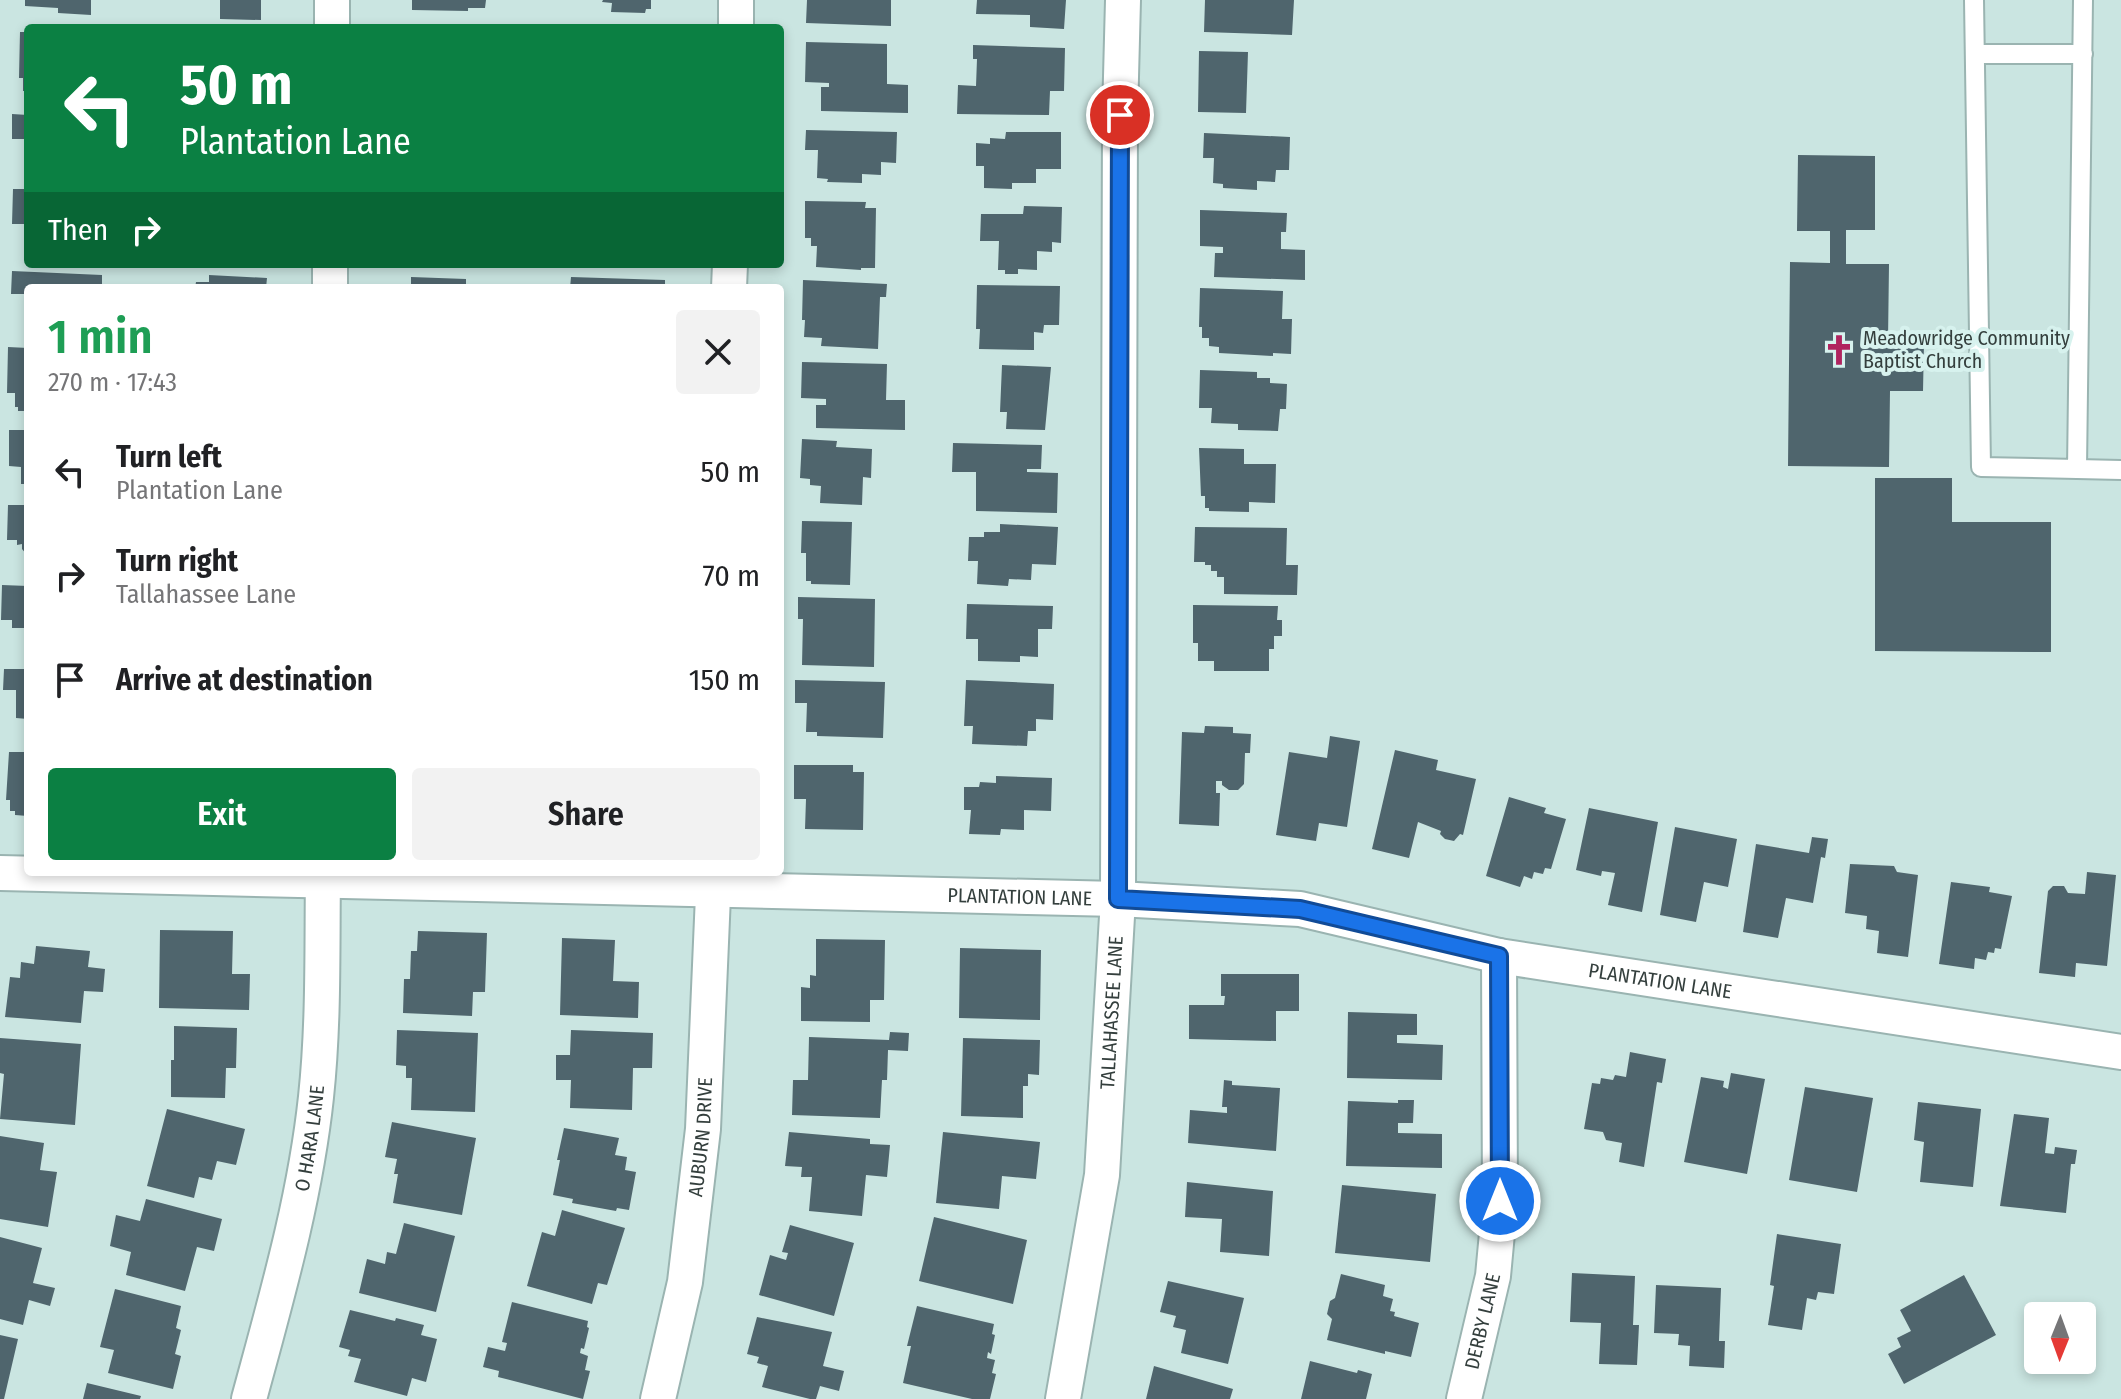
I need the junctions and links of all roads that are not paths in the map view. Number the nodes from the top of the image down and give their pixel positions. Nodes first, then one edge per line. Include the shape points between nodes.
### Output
1 (332, 0) edge
2 (736, 0) edge
3 (1123, 0) edge
4 (1974, 0) edge
5 (2083, 0) edge
6 (332, 24) edge
7 (736, 24) edge
8 (1975, 54) junction
9 (2083, 54) junction
10 (2077, 469) junction
11 (2121, 470) edge
12 (0, 873) edge
13 (24, 873) edge
14 (323, 876) edge
15 (714, 881) edge
16 (1118, 899) junction
17 (1499, 956) junction
18 (2121, 1052) edge
19 (249, 1399) edge
20 (658, 1399) edge
21 (1063, 1399) edge
22 (1464, 1399) edge

1 - 6 street
2 - 7 street
3 - 16 street, TALLAHASSEE LANE
4 - 8 lane
5 - 9 lane
8 - 9 lane
8 - 10 lane via 1981,467
9 - 10 lane
10 - 11 lane
12 - 13 street, PLANTATION LANE
14 - 15 street, PLANTATION LANE
14 - 19 street, O HARA LANE via 316,1099 296,1226
15 - 16 street, PLANTATION LANE
15 - 20 street, AUBURN DRIVE via 703,1129 685,1282
16 - 17 street, PLANTATION LANE via 1300,909
16 - 21 street, TALLAHASSEE LANE via 1102,1175
17 - 18 street, PLANTATION LANE
17 - 22 street, DERBY LANE via 1500,1201 1493,1276

